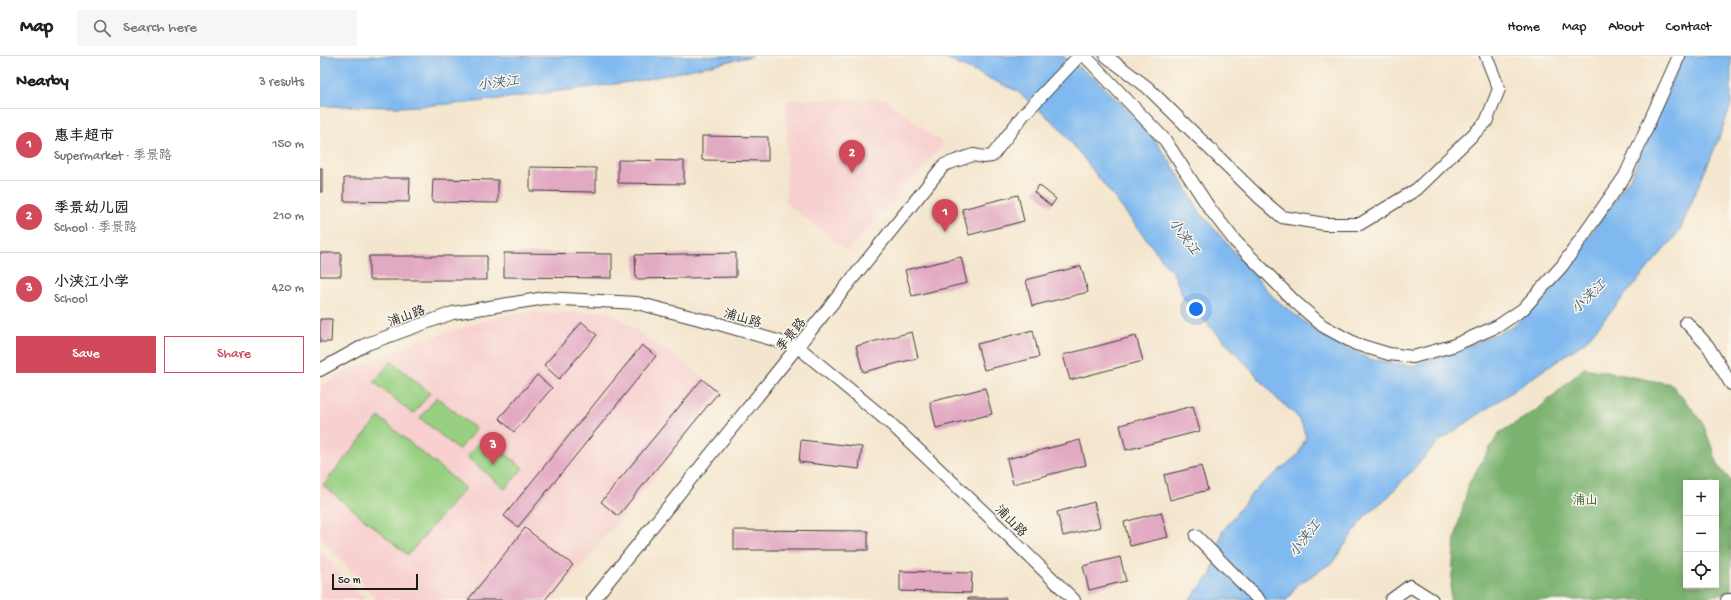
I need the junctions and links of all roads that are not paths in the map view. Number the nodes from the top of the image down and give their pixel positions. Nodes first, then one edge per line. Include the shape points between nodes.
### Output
1 (1080, 56) edge
2 (1106, 56) edge
3 (1486, 56) edge
4 (1679, 56) edge
5 (1686, 322) dead end
6 (798, 347) junction
7 (320, 370) edge
8 (1731, 384) edge
9 (1196, 536) dead end
10 (593, 600) edge
11 (1074, 600) edge
12 (1259, 600) edge
13 (1392, 600) edge
14 (1432, 600) edge
15 (1727, 600) edge
16 (1731, 600) edge

1 - 4 street via 1166,140 1210,209 1235,241 1294,300 1323,326 1356,344 1389,354 1413,357 1452,346 1498,326 1523,309 1562,266 1625,176
1 - 6 street, 季景路 via 1024,114 992,156 973,155 944,165
2 - 3 street via 1147,87 1282,217 1325,224 1360,224 1417,189 1486,122 1499,89
5 - 8 street via 1708,346
6 - 7 street, 浦山路 via 637,303 545,298 452,313 367,344
6 - 10 street, 季景路
6 - 11 street, 浦山路 via 890,423
9 - 12 street
13 - 14 street via 1410,586
15 - 16 street

